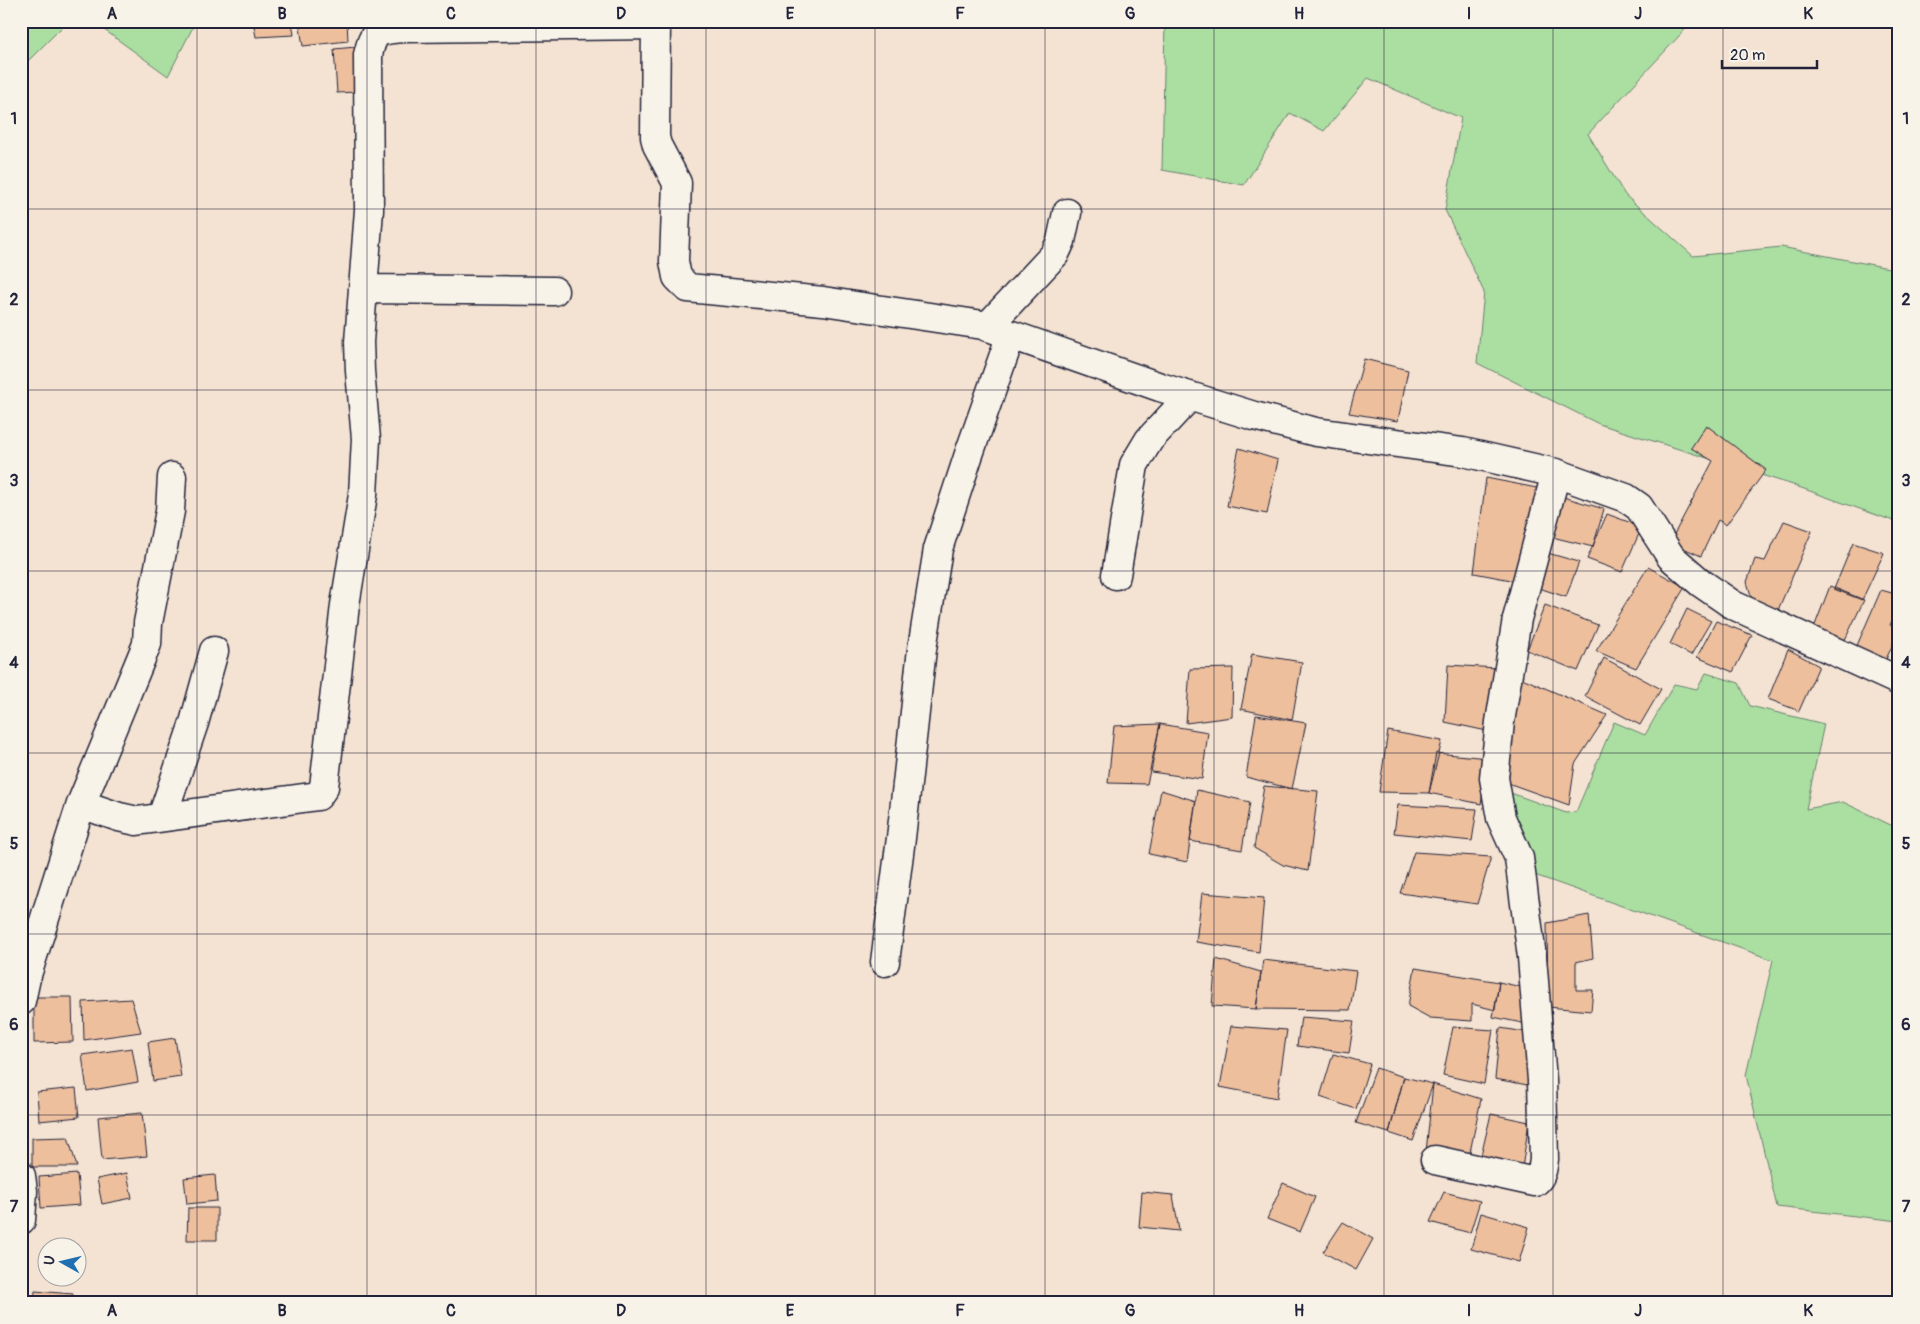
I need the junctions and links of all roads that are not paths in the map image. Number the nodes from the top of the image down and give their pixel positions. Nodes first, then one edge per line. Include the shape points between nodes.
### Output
1 (656, 23) edge
2 (373, 27) edge
3 (1067, 213) dead end
4 (363, 288) junction
5 (554, 290) dead end
6 (999, 331) junction
7 (1190, 396) junction
8 (1556, 473) junction
9 (172, 477) dead end
10 (1116, 576) dead end
11 (214, 652) dead end
12 (1899, 681) edge
13 (81, 804) junction
14 (162, 817) junction
15 (885, 962) dead end
16 (21, 1001) edge
17 (1435, 1160) dead end
18 (21, 1176) edge
19 (21, 1220) edge

1 - 2 street via 385,30
1 - 6 street via 654,137 677,182 674,261 677,278 688,288 823,301
2 - 4 street via 368,55 370,210
3 - 6 street via 1055,254
4 - 5 street
4 - 14 street via 359,342 366,439 363,495 345,605 324,787 318,796
6 - 7 street
6 - 15 street via 969,454 938,549 922,649
7 - 8 street via 1316,432 1463,452
7 - 10 street via 1149,440 1134,465
8 - 12 street via 1626,498 1639,507 1671,557 1733,605
8 - 17 street via 1517,619 1494,778 1501,818 1519,858 1532,957 1542,1080 1542,1171 1535,1182
9 - 13 street via 170,512 148,623 147,644
11 - 14 street
13 - 14 street via 138,821
13 - 16 street
18 - 19 street

